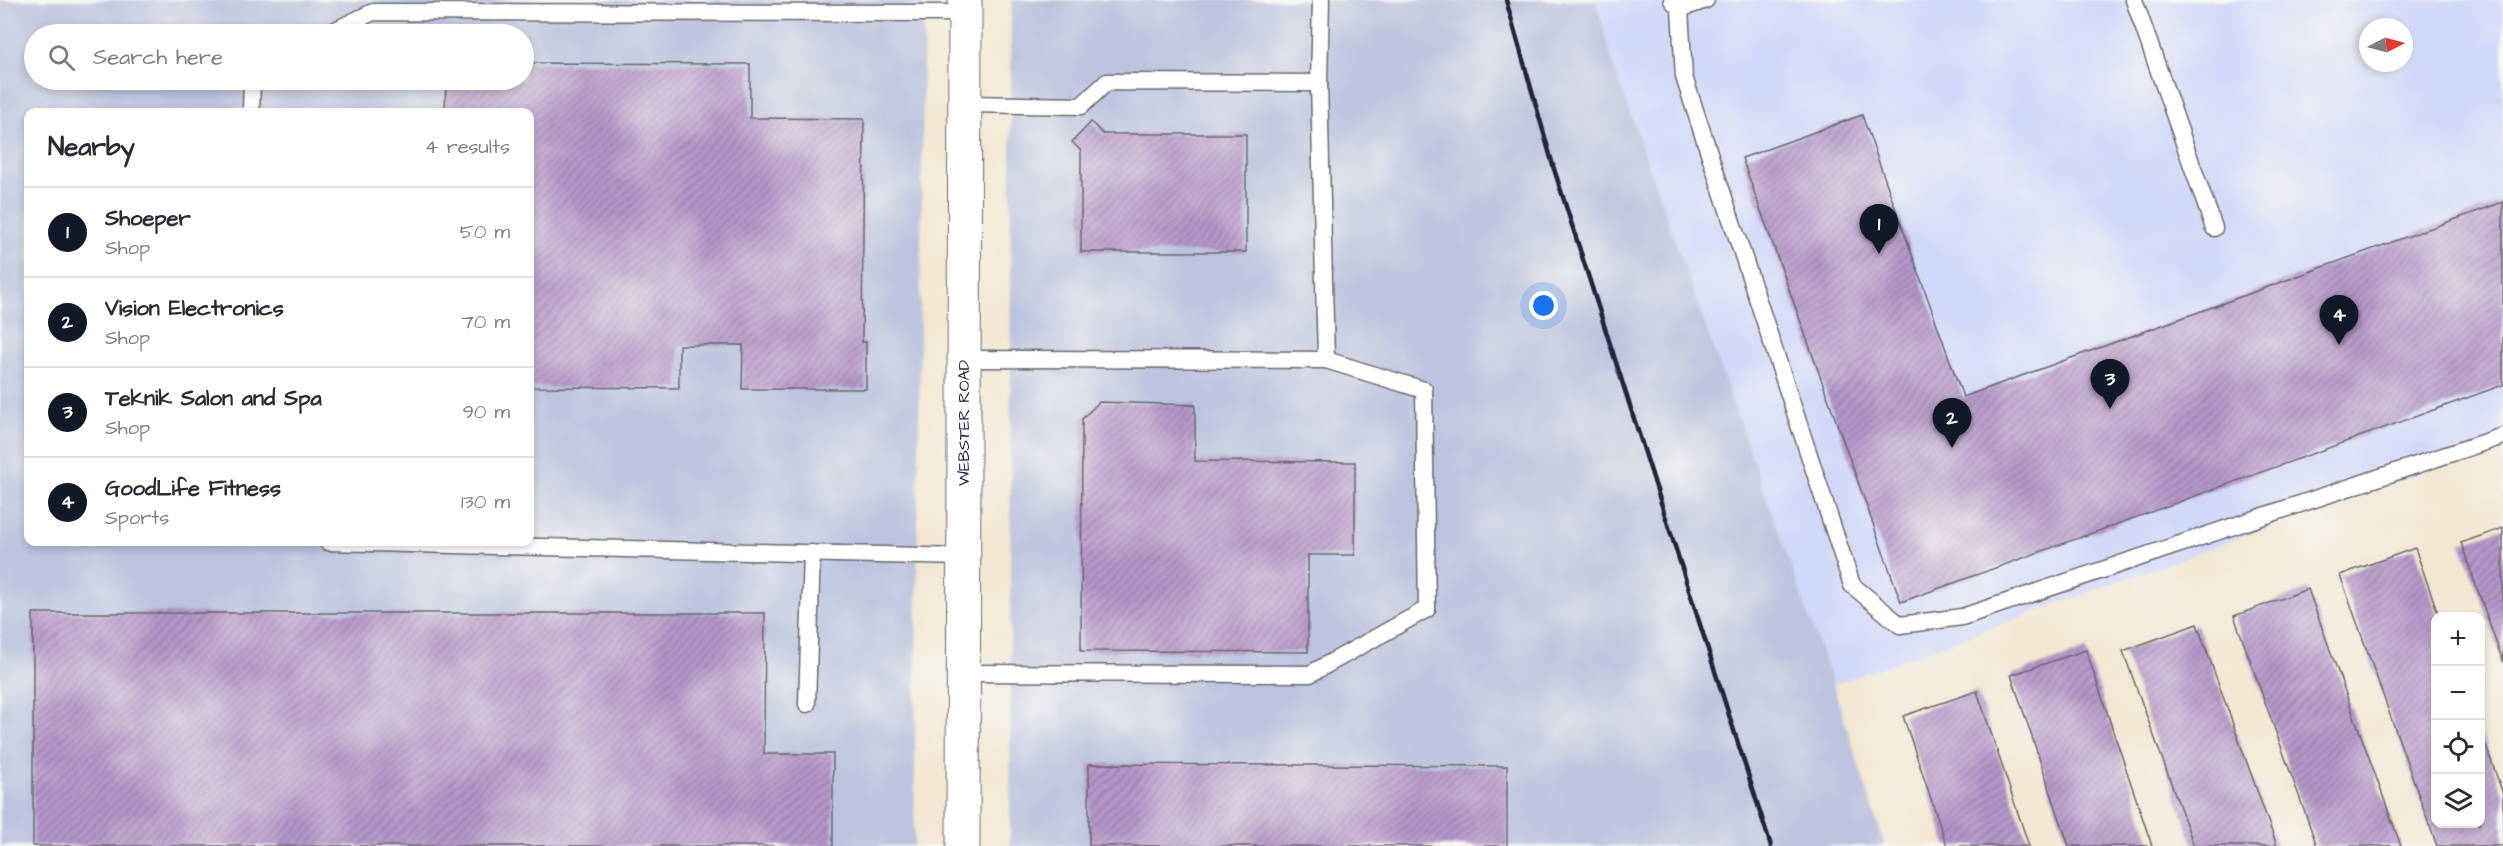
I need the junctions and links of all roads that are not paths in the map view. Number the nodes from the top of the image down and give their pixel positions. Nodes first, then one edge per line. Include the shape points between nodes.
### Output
1 (1321, 0) edge
2 (1706, 0) edge
3 (2134, 0) edge
4 (1676, 4) edge
5 (965, 7) edge
6 (348, 24) edge
7 (1319, 83) junction
8 (252, 90) edge
9 (964, 104) junction
10 (252, 108) edge
11 (2214, 228) dead end
12 (964, 359) junction
13 (1326, 360) junction
14 (2503, 436) edge
15 (504, 546) edge
16 (812, 553) junction
17 (964, 557) junction
18 (963, 673) junction
19 (807, 704) dead end
20 (963, 846) edge

1 - 7 lane
2 - 4 lane
3 - 11 lane
4 - 14 lane via 1684,77 1852,585 1900,625 1962,617
5 - 6 lane via 373,12
5 - 9 street, WEBSTER ROAD
7 - 9 lane via 1107,82 1081,106
7 - 13 lane
8 - 10 lane
9 - 12 street, WEBSTER ROAD
12 - 13 lane
12 - 17 street, WEBSTER ROAD
13 - 18 lane via 1424,390 1427,609 1310,674
15 - 16 lane
16 - 17 lane
16 - 19 lane
17 - 18 street, WEBSTER ROAD
18 - 20 street, WEBSTER ROAD

